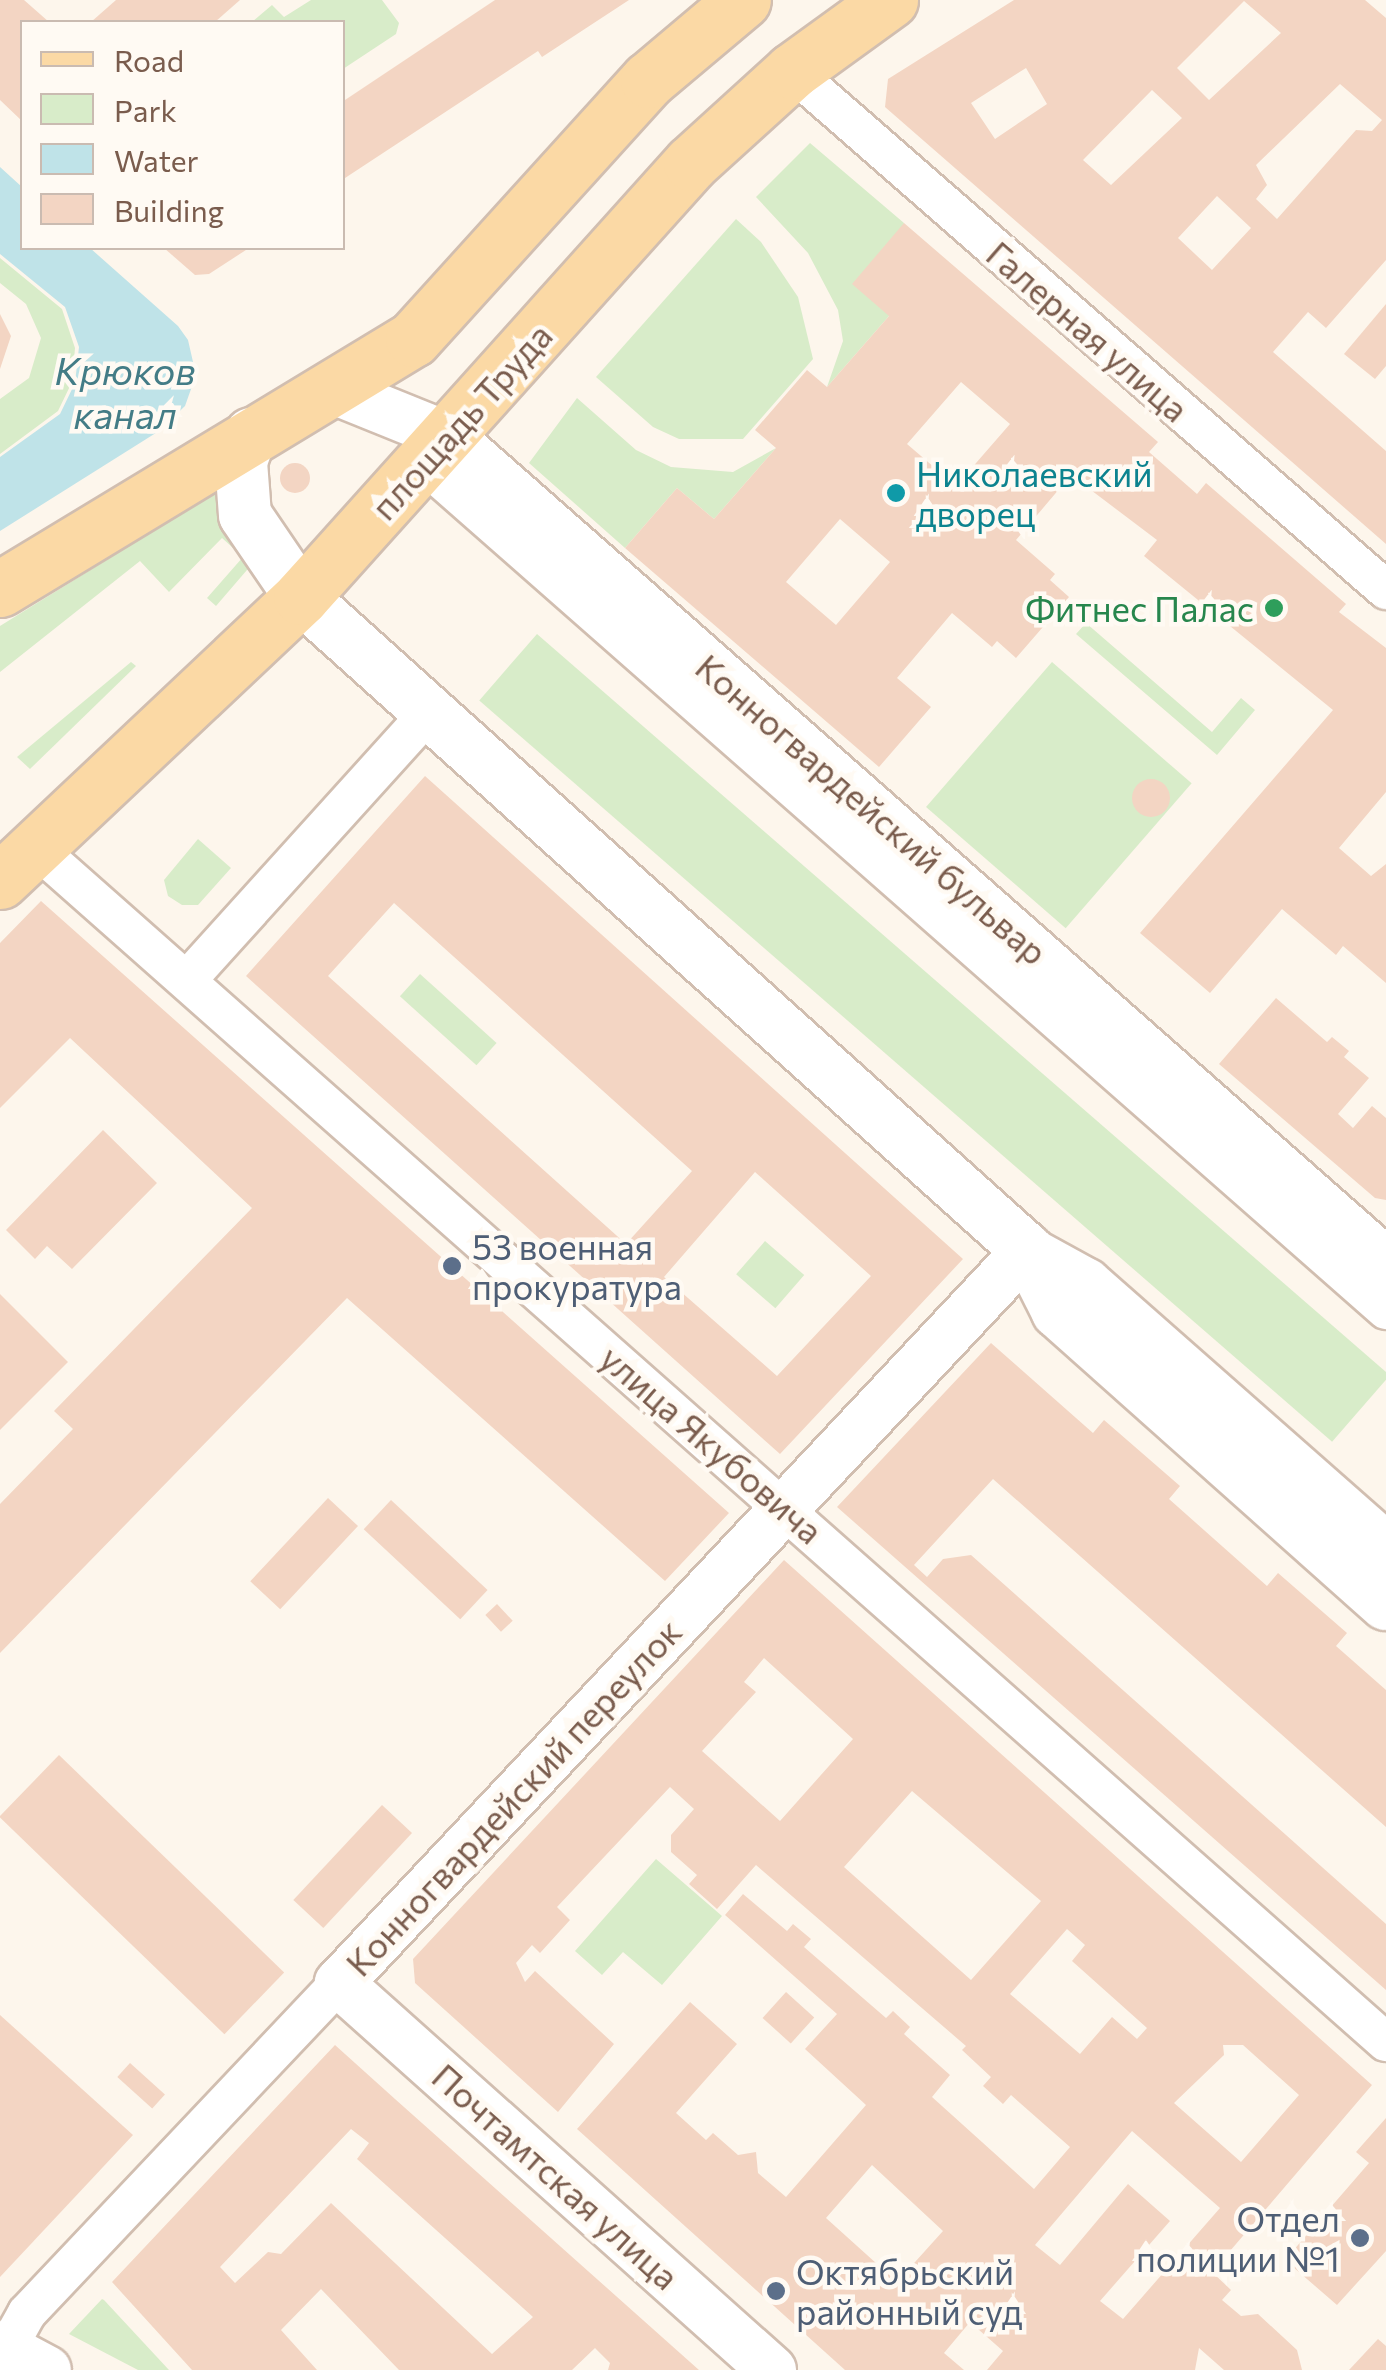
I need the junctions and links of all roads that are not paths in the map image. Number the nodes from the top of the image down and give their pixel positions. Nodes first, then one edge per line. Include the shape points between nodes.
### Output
1 (890, 0) edge
2 (721, 6) edge
3 (792, 71) junction
4 (336, 391) junction
5 (252, 434) junction
6 (437, 451) junction
7 (0, 589) edge
8 (1386, 590) edge
9 (301, 596) junction
10 (428, 713) junction
11 (19, 865) edge
12 (186, 980) junction
13 (1027, 1250) junction
14 (1386, 1262) edge
15 (1386, 1310) edge
16 (785, 1508) junction
17 (1386, 1548) edge
18 (1386, 1604) edge
19 (339, 1982) junction
20 (1386, 2042) edge
21 (18, 2355) edge
22 (772, 2370) edge

1 - 3 main road, площадь Труда
2 - 4 main road via 413,339
3 - 6 main road, площадь Труда via 691,163
3 - 8 street, Галерная улица
4 - 5 main road
4 - 6 street, Конногвардейский бульвар
5 - 7 main road
5 - 9 main road via 242,462 245,514
6 - 9 main road, площадь Труда
6 - 14 street, Конногвардейский бульвар
6 - 15 street, Конногвардейский бульвар
9 - 10 main road
9 - 11 main road, площадь Труда
10 - 12 street
10 - 13 main road
11 - 12 street, улица Якубовича
12 - 16 street, улица Якубовича
13 - 16 street, Конногвардейский переулок
13 - 17 street via 1087,1283
13 - 18 main road via 1058,1312
16 - 19 street, Конногвардейский переулок
16 - 20 street, улица Якубовича
19 - 21 street, Конногвардейский переулок via 27,2313
19 - 22 street, Почтамтская улица

